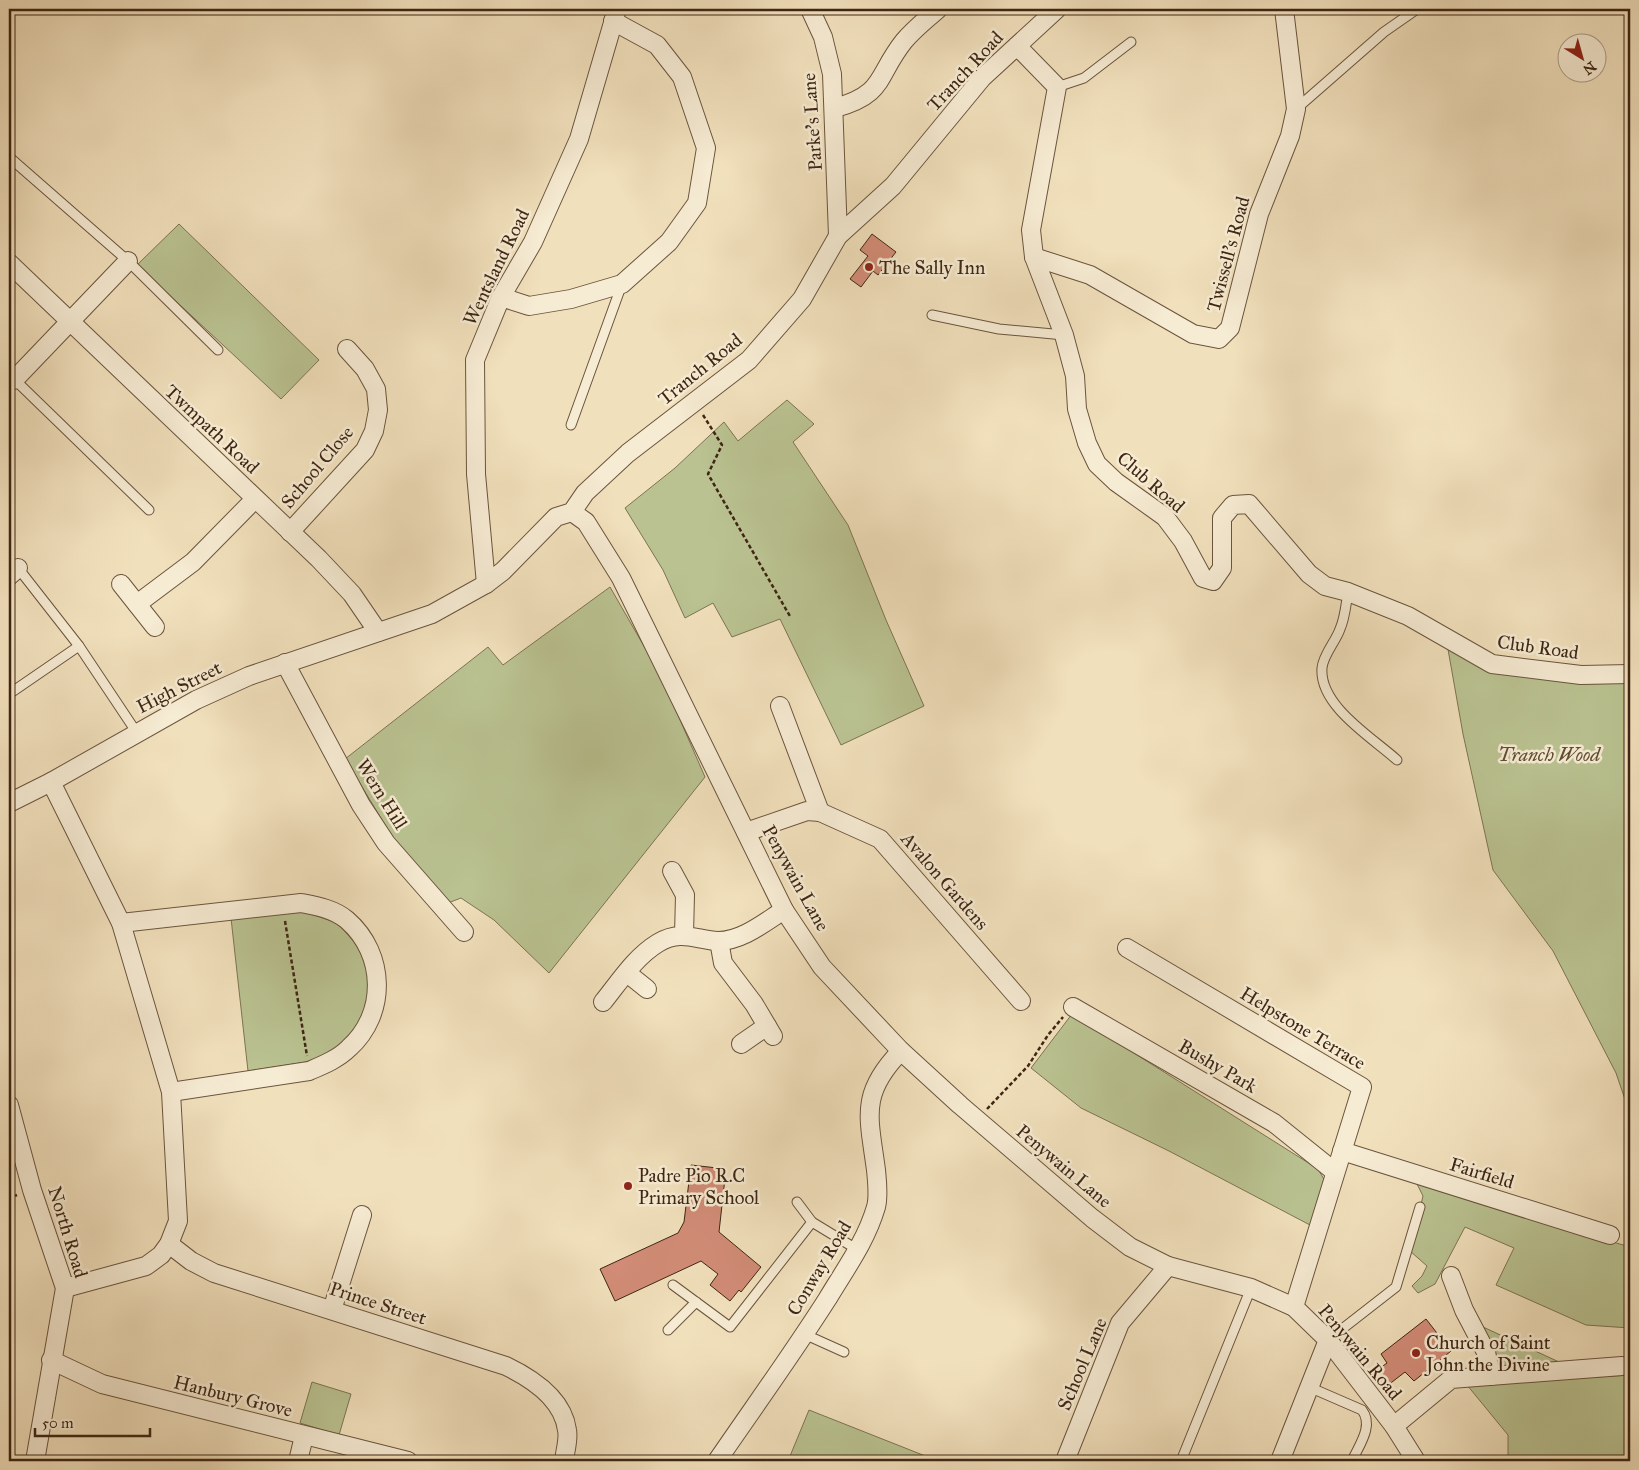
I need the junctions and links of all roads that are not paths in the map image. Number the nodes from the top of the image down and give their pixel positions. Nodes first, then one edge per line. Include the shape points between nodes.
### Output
1 (810, 9) edge
2 (938, 9) edge
3 (1057, 9) edge
4 (1284, 9) edge
5 (1418, 9) edge
6 (615, 15) edge
7 (1131, 42) dead end
8 (1017, 46) junction
9 (1058, 87) junction
10 (835, 108) junction
11 (1296, 109) junction
12 (9, 157) edge
13 (838, 236) junction
14 (1034, 257) junction
15 (128, 261) junction
16 (9, 263) edge
17 (622, 284) junction
18 (501, 297) junction
19 (932, 315) dead end
20 (68, 322) junction
21 (1064, 335) junction
22 (347, 349) dead end
23 (218, 350) dead end
24 (12, 378) edge
25 (571, 425) dead end
26 (255, 498) junction
27 (149, 510) dead end
28 (572, 512) junction
29 (290, 532) junction
30 (13, 572) edge
31 (121, 584) dead end
32 (486, 584) junction
33 (1348, 592) junction
34 (137, 604) junction
35 (155, 627) dead end
36 (378, 632) junction
37 (79, 646) junction
38 (285, 663) junction
39 (1630, 674) edge
40 (9, 694) edge
41 (780, 706) dead end
42 (137, 733) junction
43 (1397, 760) dead end
44 (51, 782) junction
45 (9, 803) edge
46 (820, 812) junction
47 (746, 832) junction
48 (672, 871) dead end
49 (784, 910) junction
50 (121, 923) junction
51 (464, 932) dead end
52 (684, 935) junction
53 (720, 941) junction
54 (1127, 948) dead end
55 (627, 973) junction
56 (647, 989) dead end
57 (1020, 1001) dead end
58 (604, 1002) dead end
59 (1073, 1007) road end
60 (741, 1044) dead end
61 (901, 1051) junction
62 (171, 1092) junction
63 (9, 1106) edge
64 (1342, 1151) junction
65 (1335, 1172) junction
66 (797, 1202) dead end
67 (1420, 1207) dead end
68 (362, 1215) dead end
69 (812, 1222) junction
70 (1610, 1235) dead end
71 (169, 1244) junction
72 (858, 1250) junction
73 (1168, 1266) junction
74 (1451, 1276) dead end
75 (673, 1285) dead end
76 (65, 1288) junction
77 (1251, 1288) junction
78 (696, 1302) junction
79 (1294, 1307) junction
80 (332, 1310) junction
81 (668, 1330) dead end
82 (804, 1334) junction
83 (1328, 1340) junction
84 (844, 1352) dead end
85 (51, 1360) junction
86 (1622, 1366) dead end
87 (1491, 1376) junction
88 (1310, 1387) junction
89 (1394, 1426) junction
90 (304, 1436) junction
91 (35, 1461) edge
92 (298, 1461) edge
93 (408, 1461) edge
94 (564, 1461) edge
95 (717, 1461) edge
96 (1065, 1461) edge
97 (1181, 1461) edge
98 (1280, 1461) edge
99 (1352, 1461) edge
100 (1416, 1461) edge

1 - 10 street, Parke's Lane via 823,37 832,74
2 - 10 street via 904,41 884,76 870,92 854,103
3 - 8 street, Tranch Road
4 - 11 street, Twissell's Road
5 - 11 lane via 1384,32
6 - 17 street via 657,45 682,77 706,148 697,203 669,242
6 - 18 street, Wentsland Road via 579,139 533,242
7 - 9 lane via 1084,78
8 - 9 street
8 - 13 street, Tranch Road via 982,78 892,186
9 - 14 street, Club Road via 1031,230
10 - 13 street, Parke's Lane
11 - 14 street, Twissell's Road via 1290,136 1259,214 1230,328 1219,339 1193,334 1090,275
12 - 15 lane
13 - 28 street, Tranch Road via 802,299 749,360 628,453 585,493
14 - 21 street, Club Road
15 - 20 street
15 - 23 lane
16 - 20 street, Twmpath Road
17 - 18 street via 571,299 529,306
17 - 25 lane
18 - 32 street, Wentsland Road via 476,360 476,474
19 - 21 lane via 999,329
20 - 24 street
20 - 26 street, Twmpath Road
21 - 33 street, Club Road via 1075,376 1077,409 1097,464 1164,517 1203,578 1213,581 1222,568 1222,518 1233,505 1249,504 1310,574 1325,586
22 - 29 street, School Close via 365,369 376,389 378,410 374,431 365,450
24 - 27 lane
26 - 29 street, Twmpath Road
26 - 34 street via 193,562
28 - 32 street, Tranch Road via 556,518
28 - 47 street, Penywain Lane via 586,522 620,578
29 - 36 street, Twmpath Road via 352,594
30 - 37 lane
31 - 34 street
32 - 36 street, Tranch Road via 432,614
33 - 39 street, Club Road via 1408,616 1492,664 1580,675
33 - 43 lane via 1341,628 1322,666 1324,683 1342,714
34 - 35 street
36 - 38 street, High Street
37 - 40 lane
37 - 42 lane
38 - 42 street, High Street via 196,700
38 - 51 street, Wern Hill via 361,805 386,843
41 - 46 street
42 - 44 street, High Street
44 - 45 street, High Street
44 - 50 street
46 - 47 street via 807,811
46 - 57 street, Avalon Gardens via 880,839
47 - 49 street, Penywain Lane
48 - 52 street via 685,895
49 - 53 street via 742,936
49 - 61 street, Penywain Lane via 822,967
50 - 62 street
50 - 62 street via 301,903 324,907 346,920 364,940 374,961 379,982 375,1006 354,1042 329,1062 309,1071
52 - 53 street
52 - 55 street via 660,942 640,956
53 - 60 street via 723,963 770,1031
54 - 64 street, Helpstone Terrace via 1362,1087
55 - 56 street
55 - 58 street
59 - 65 street, Bushy Park via 1274,1123
61 - 72 street, Conway Road via 886,1066 875,1086 868,1112 877,1181 876,1205
61 - 73 street, Penywain Lane via 1092,1218 1130,1247
62 - 71 street via 178,1221
63 - 76 street, North Road via 32,1190
64 - 65 street, Helpstone Terrace
64 - 70 street, Fairfield
65 - 79 street, Helpstone Terrace
66 - 69 lane
67 - 83 lane via 1396,1287
68 - 80 street
69 - 72 lane
69 - 78 lane via 730,1327
71 - 76 street via 146,1266
71 - 80 street, Prince Street via 214,1273
72 - 82 street, Conway Road
73 - 77 street, Penywain Road
73 - 96 street, School Lane via 1120,1323
74 - 87 street via 1486,1352
75 - 78 lane
76 - 85 street, North Road
77 - 79 street, Penywain Road
77 - 97 lane
78 - 81 lane
79 - 83 street, Penywain Road
80 - 94 street, Prince Street via 506,1366 526,1376 540,1387 564,1416 568,1431
82 - 84 lane
82 - 95 street, Conway Road
83 - 88 street
83 - 89 street, Penywain Road
85 - 90 street, Hanbury Grove via 102,1384
85 - 91 street, North Road
86 - 87 street
87 - 89 street via 1451,1379
88 - 98 street
88 - 99 lane via 1362,1410 1366,1416 1367,1428
89 - 100 street, Penywain Road
90 - 92 street
90 - 93 street, Hanbury Grove

